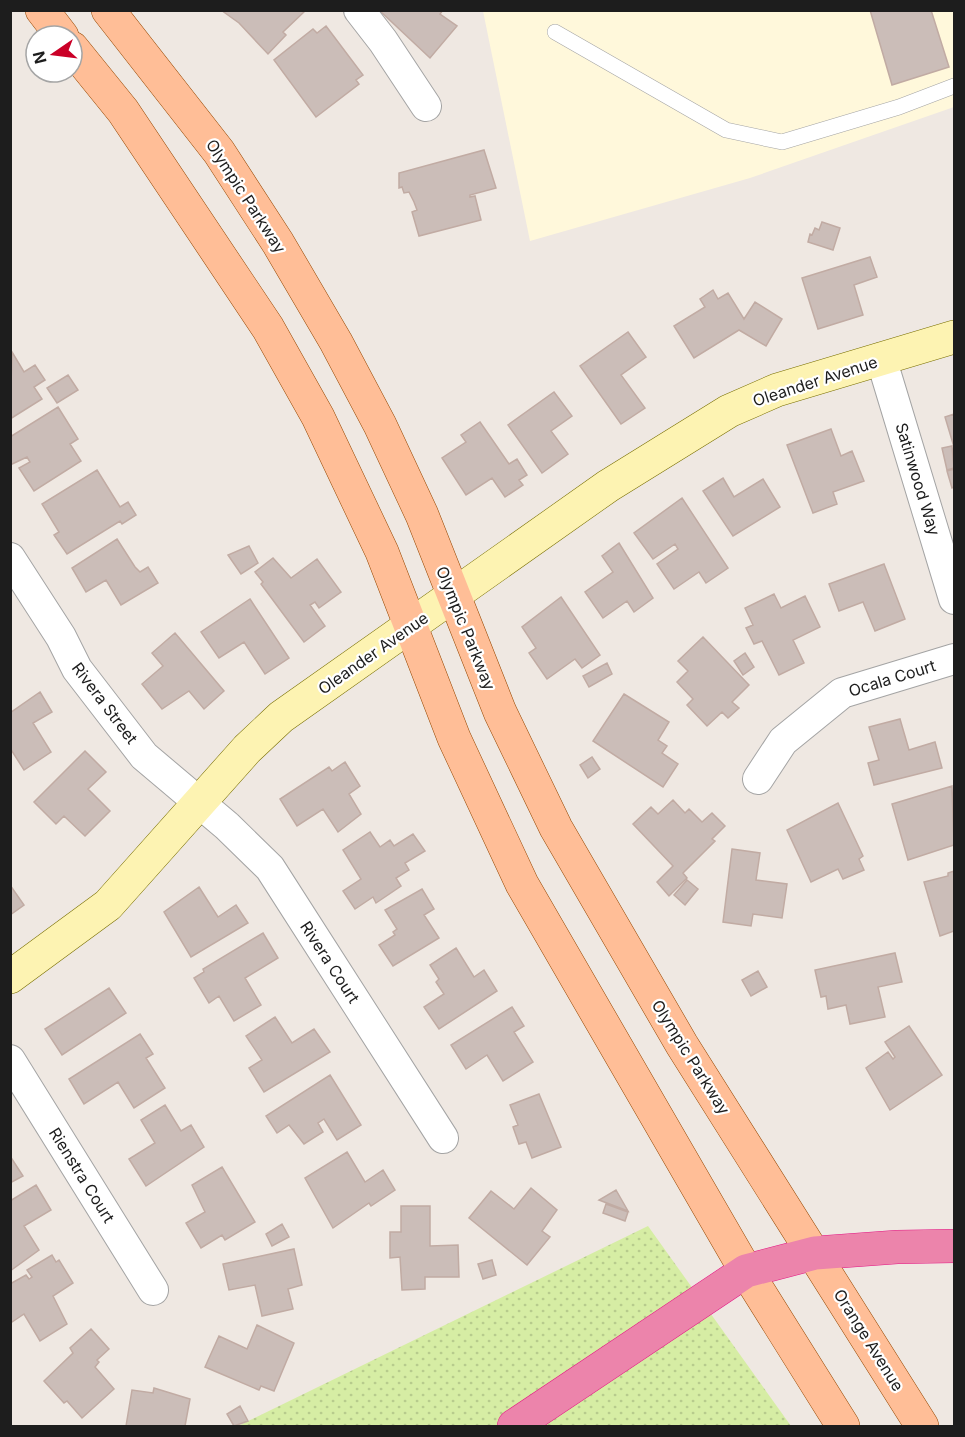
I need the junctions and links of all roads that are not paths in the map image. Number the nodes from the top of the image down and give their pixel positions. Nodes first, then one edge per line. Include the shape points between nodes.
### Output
1 (42, 10) edge
2 (108, 10) edge
3 (359, 10) edge
4 (53, 24) edge
5 (555, 32) dead end
6 (84, 63) edge
7 (954, 86) edge
8 (426, 106) dead end
9 (954, 337) edge
10 (881, 358) junction
11 (10, 558) edge
12 (453, 597) junction
13 (954, 599) edge
14 (411, 626) junction
15 (954, 659) edge
16 (758, 779) dead end
17 (199, 803) junction
18 (10, 977) edge
19 (10, 1060) edge
20 (443, 1138) dead end
21 (954, 1246) edge
22 (815, 1253) junction
23 (746, 1271) junction
24 (153, 1290) dead end
25 (514, 1426) edge
26 (843, 1426) edge
27 (922, 1426) edge

1 - 4 main road
2 - 12 main road, Olympic Parkway via 219,152 284,253 380,425 422,515
3 - 8 street
5 - 7 lane via 726,130 782,142 899,108
6 - 14 main road via 123,111 268,328 318,417 382,552
9 - 10 street, Oleander Avenue
10 - 12 street, Oleander Avenue via 777,390 729,411 608,486
10 - 13 street, Satinwood Way
11 - 17 street, Rivera Street via 77,669 144,756
12 - 14 street, Oleander Avenue
12 - 22 main road, Olympic Parkway via 500,712 556,828 682,1045
14 - 17 street, Oleander Avenue via 281,717
14 - 23 main road via 453,738 522,884
15 - 16 street, Ocala Court via 842,693 783,741
17 - 18 street, Oleander Avenue via 108,905
17 - 20 street, Rivera Court via 270,868
19 - 24 street, Rienstra Court
21 - 22 highway
22 - 23 highway
22 - 27 main road, Orange Avenue
23 - 25 highway
23 - 26 main road

